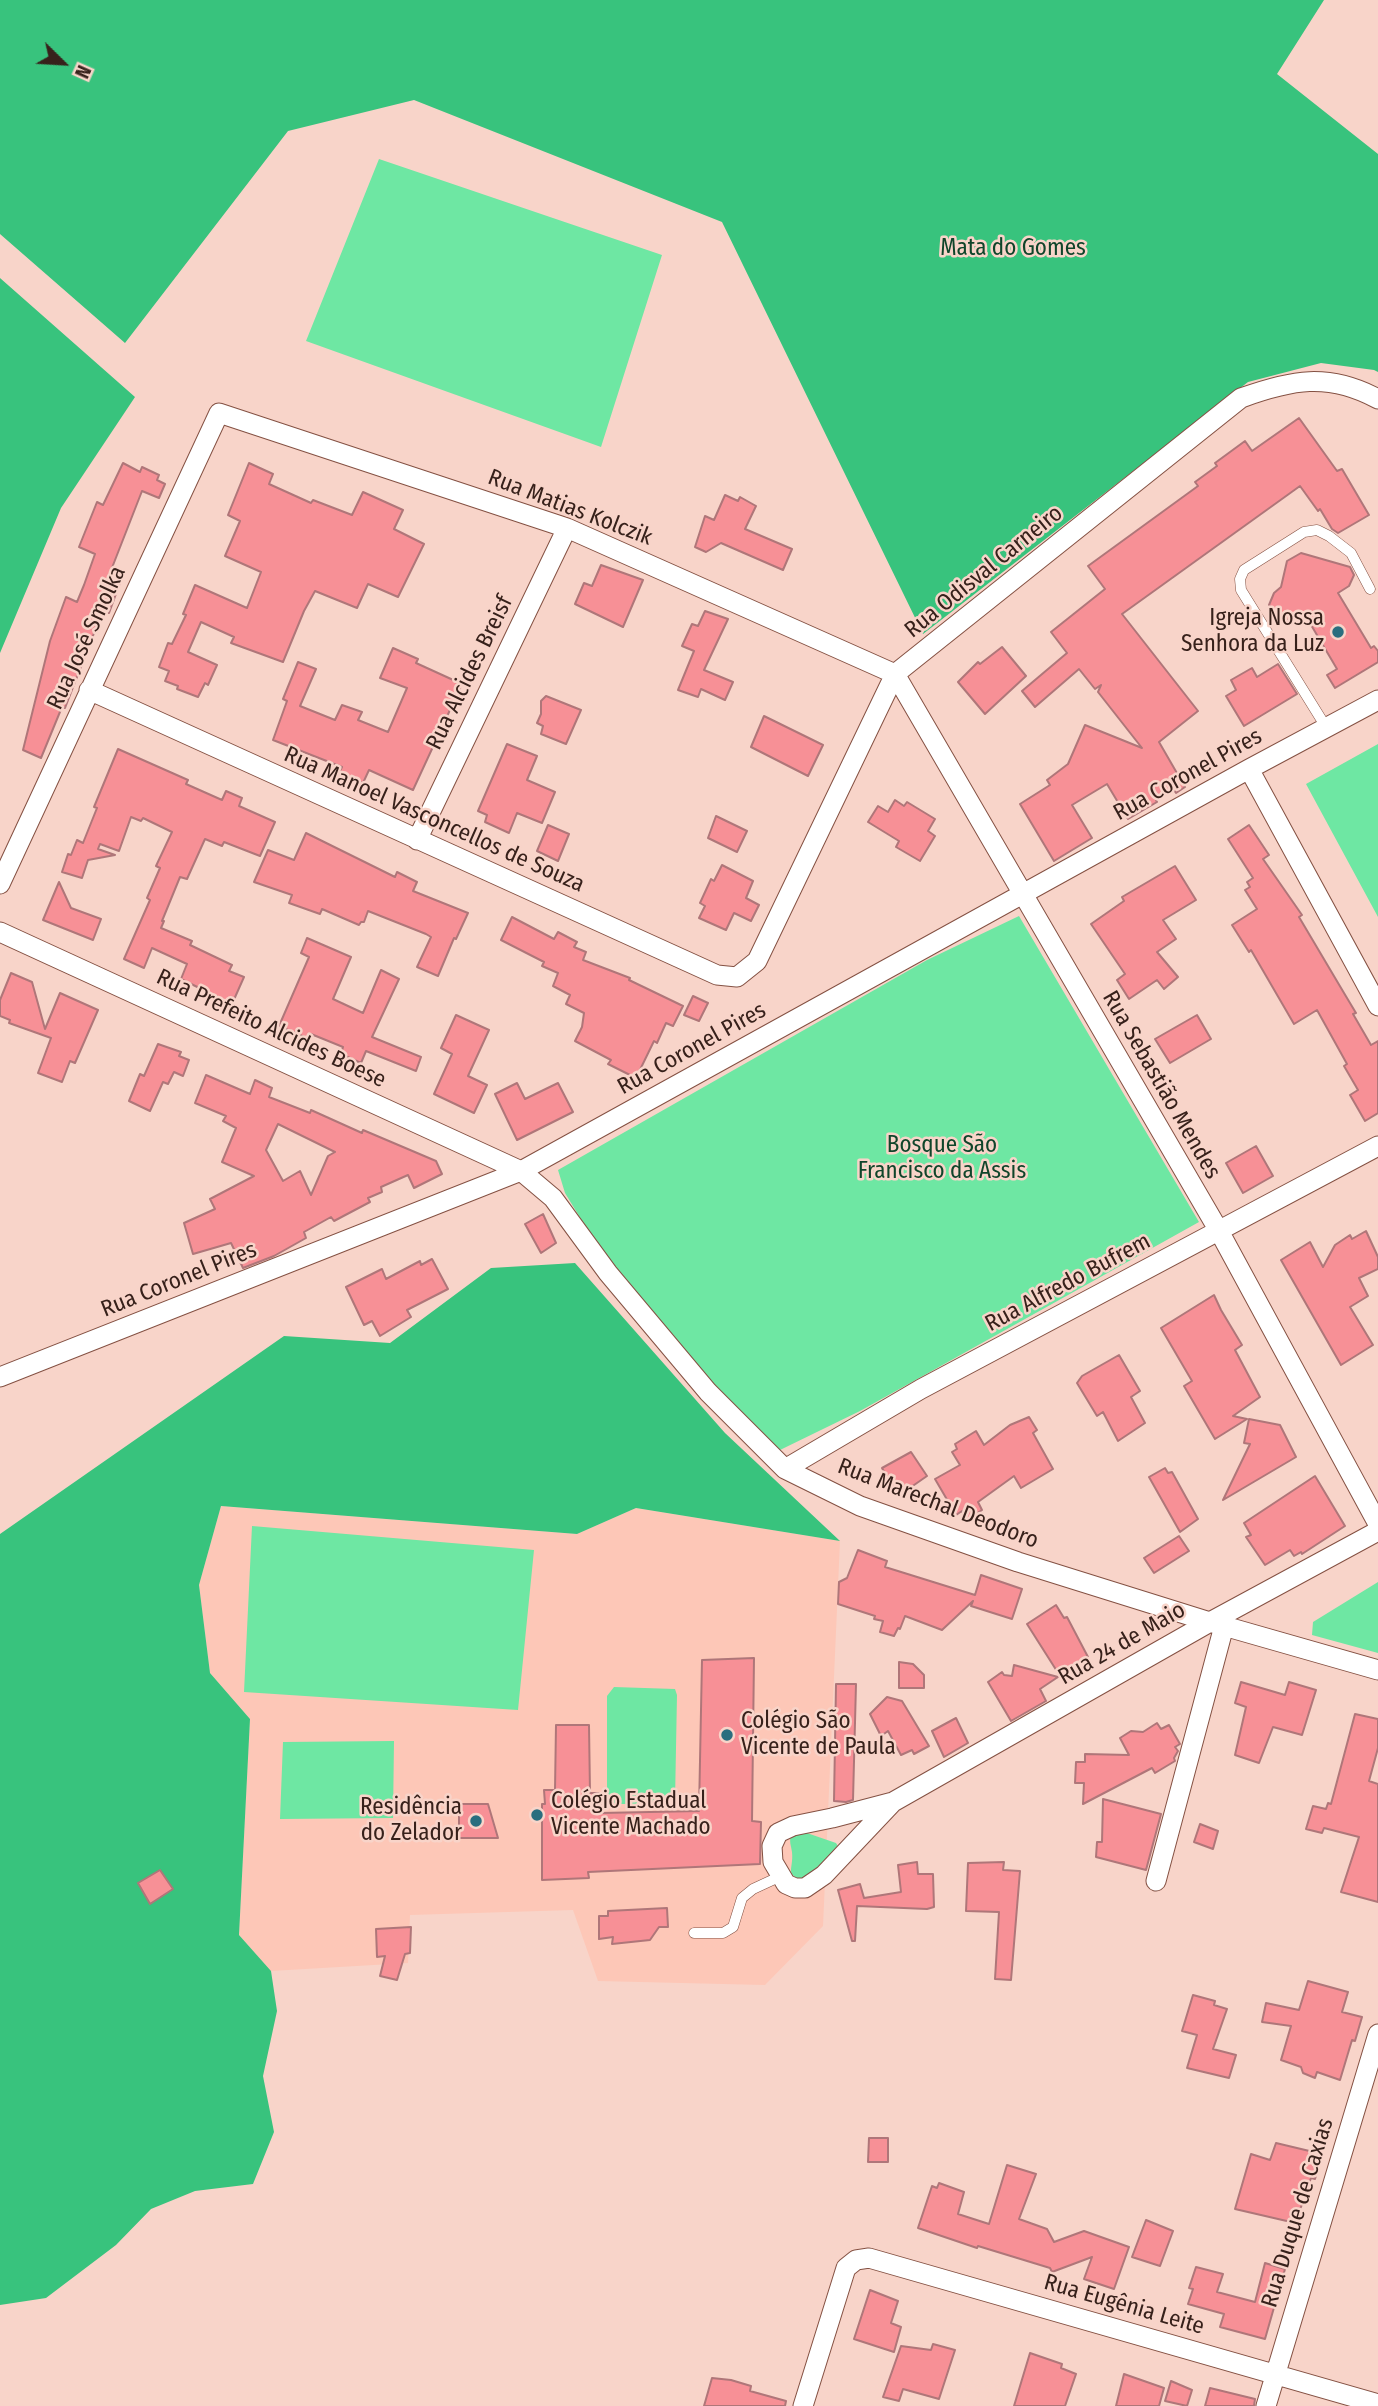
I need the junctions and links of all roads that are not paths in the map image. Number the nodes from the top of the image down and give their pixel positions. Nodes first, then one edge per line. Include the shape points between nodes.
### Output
1 (1378, 399) edge
2 (219, 413) joint
3 (567, 528) junction
4 (1370, 589) dead end
5 (895, 674) junction
6 (89, 690) junction
7 (1378, 700) edge
8 (1326, 727) junction
9 (1249, 769) junction
10 (417, 840) junction
11 (0, 884) edge
12 (1021, 895) junction
13 (0, 932) edge
14 (757, 961) joint
15 (1378, 1006) edge
16 (1378, 1146) edge
17 (521, 1171) junction
18 (1219, 1231) junction
19 (0, 1377) edge
20 (785, 1469) junction
21 (1378, 1524) edge
22 (1378, 1531) edge
23 (1217, 1624) junction
24 (1378, 1670) edge
25 (893, 1802) junction
26 (781, 1875) junction
27 (1156, 1881) dead end
28 (694, 1933) dead end
29 (1378, 2034) edge
30 (1276, 2373) junction
31 (1378, 2404) edge
32 (803, 2406) edge
33 (1266, 2406) edge

1 - 5 street, Rua Odisval Carneiro via 1319,380 1280,384 1241,398
2 - 3 street, Rua Matias Kolczik
2 - 6 street, Rua José Smolka
3 - 5 street, Rua Matias Kolczik
3 - 10 street, Rua Alcides Breisf
4 - 8 lane via 1351,553 1317,530 1304,532 1244,570 1240,579 1241,590
5 - 12 street, Rua Sebastião Mendes
5 - 14 street, Rua Odisval Carneiro
6 - 10 street, Rua Manoel Vasconcellos de Souza
6 - 11 street, Rua José Smolka
7 - 8 street, Rua Coronel Pires
8 - 9 street, Rua Coronel Pires
9 - 12 street, Rua Coronel Pires
9 - 15 street
10 - 14 street, Rua Manoel Vasconcellos de Souza via 718,975 737,977
12 - 17 street, Rua Coronel Pires
12 - 18 street, Rua Sebastião Mendes
13 - 17 street, Rua Prefeito Alcides Boese
16 - 18 street, Rua Alfredo Bufrem
17 - 19 street, Rua Coronel Pires
17 - 20 street, Rua Marechal Deodoro via 553,1198 608,1273 708,1392
18 - 20 street, Rua Alfredo Bufrem via 921,1389
18 - 21 street, Rua Sebastião Mendes
20 - 23 street, Rua Marechal Deodoro via 860,1506 1018,1562
22 - 23 street, Rua 24 de Maio
23 - 24 street, Rua Marechal Deodoro
23 - 25 street, Rua 24 de Maio
23 - 27 street
25 - 26 street, Rua 24 de Maio via 824,1875 805,1888 786,1884
25 - 26 street, Rua 24 de Maio via 778,1833 772,1862
26 - 28 lane via 743,1898 733,1927 723,1933
29 - 30 street, Rua Duque de Caxias
30 - 31 street, Rua Eugênia Leite
30 - 32 street, Rua Eugênia Leite via 869,2258 846,2268
30 - 33 street, Rua Duque de Caxias

